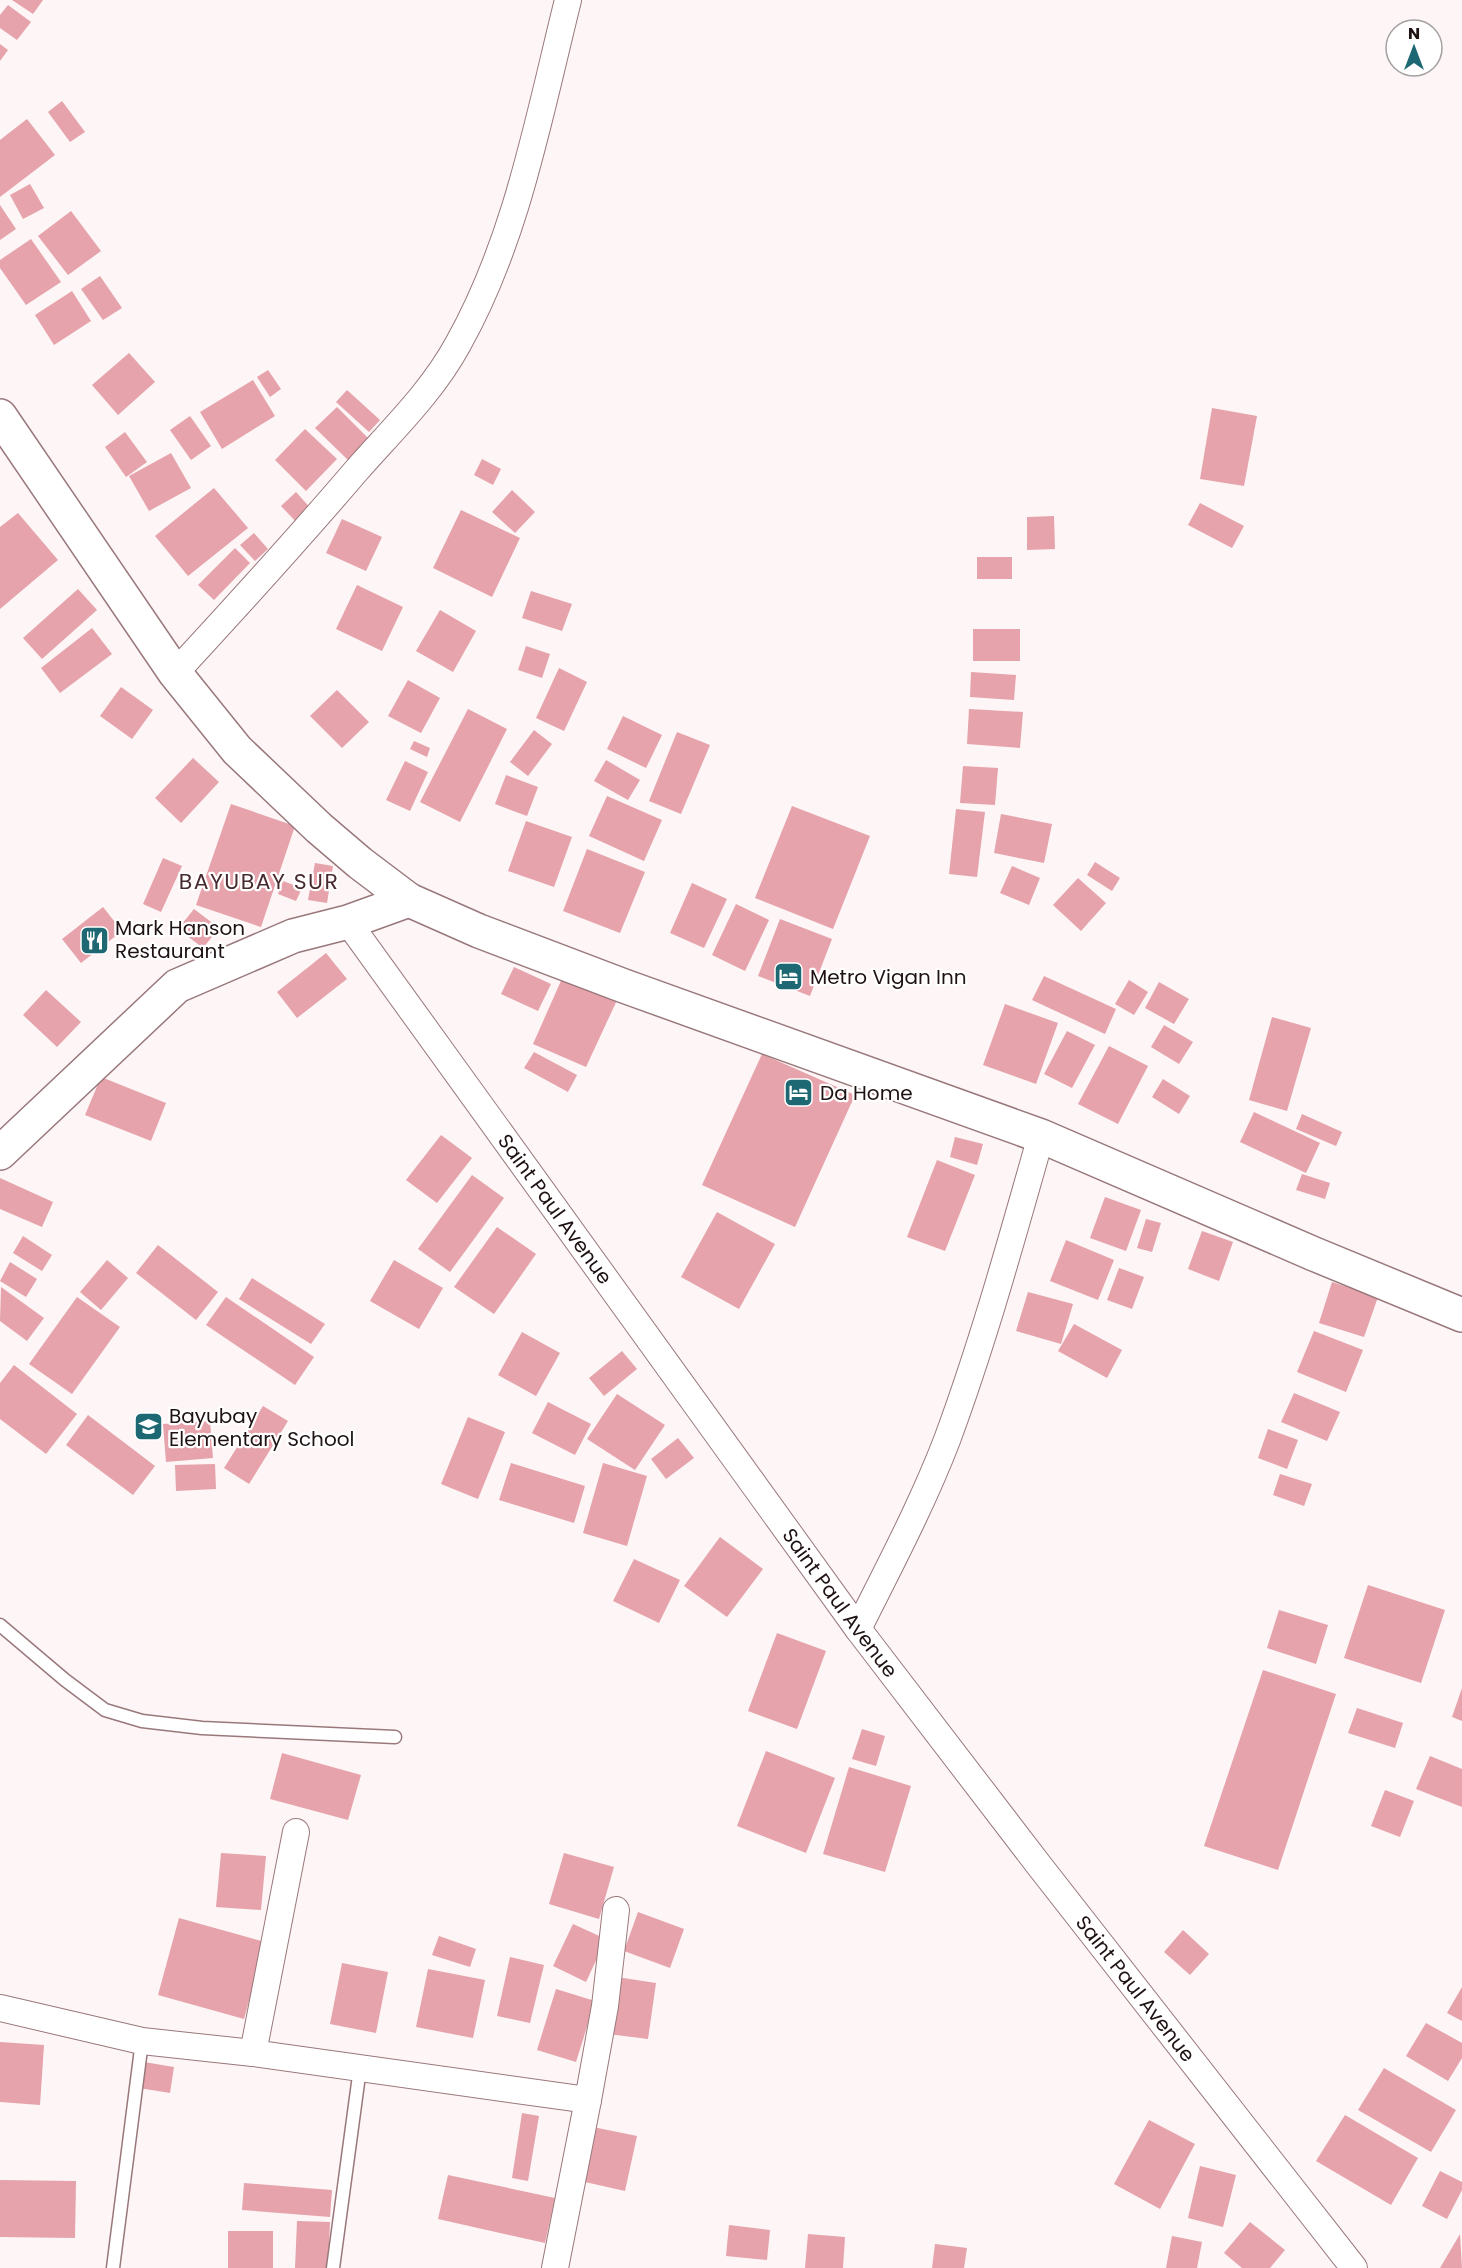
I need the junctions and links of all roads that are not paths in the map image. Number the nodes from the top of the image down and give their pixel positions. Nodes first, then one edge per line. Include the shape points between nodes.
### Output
1 (568, 0) edge
2 (0, 416) edge
3 (175, 673) junction
4 (409, 900) junction
5 (348, 922) junction
6 (1041, 1136) junction
7 (0, 1153) edge
8 (1462, 1315) edge
9 (0, 1625) edge
10 (858, 1629) junction
11 (395, 1737) dead end
12 (296, 1832) dead end
13 (616, 1910) dead end
14 (0, 2008) edge
15 (142, 2041) junction
16 (253, 2053) junction
17 (360, 2068) junction
18 (588, 2100) junction
19 (113, 2268) edge
20 (333, 2268) edge
21 (555, 2268) edge
22 (1354, 2268) edge

1 - 3 street via 518,197 487,284 458,345 423,397
2 - 3 main road
3 - 4 main road via 237,750 319,828
4 - 5 main road
4 - 6 main road via 624,986
5 - 7 main road via 293,936 177,986
5 - 10 street, Saint Paul Avenue
6 - 8 main road
6 - 10 street via 990,1311 946,1441 915,1515
9 - 11 lane via 105,1710 142,1721 202,1728
10 - 22 street, Saint Paul Avenue
12 - 16 street
13 - 18 street via 605,2006
14 - 15 street
15 - 16 street
15 - 19 lane
16 - 17 street
17 - 18 street
17 - 20 lane
18 - 21 street

